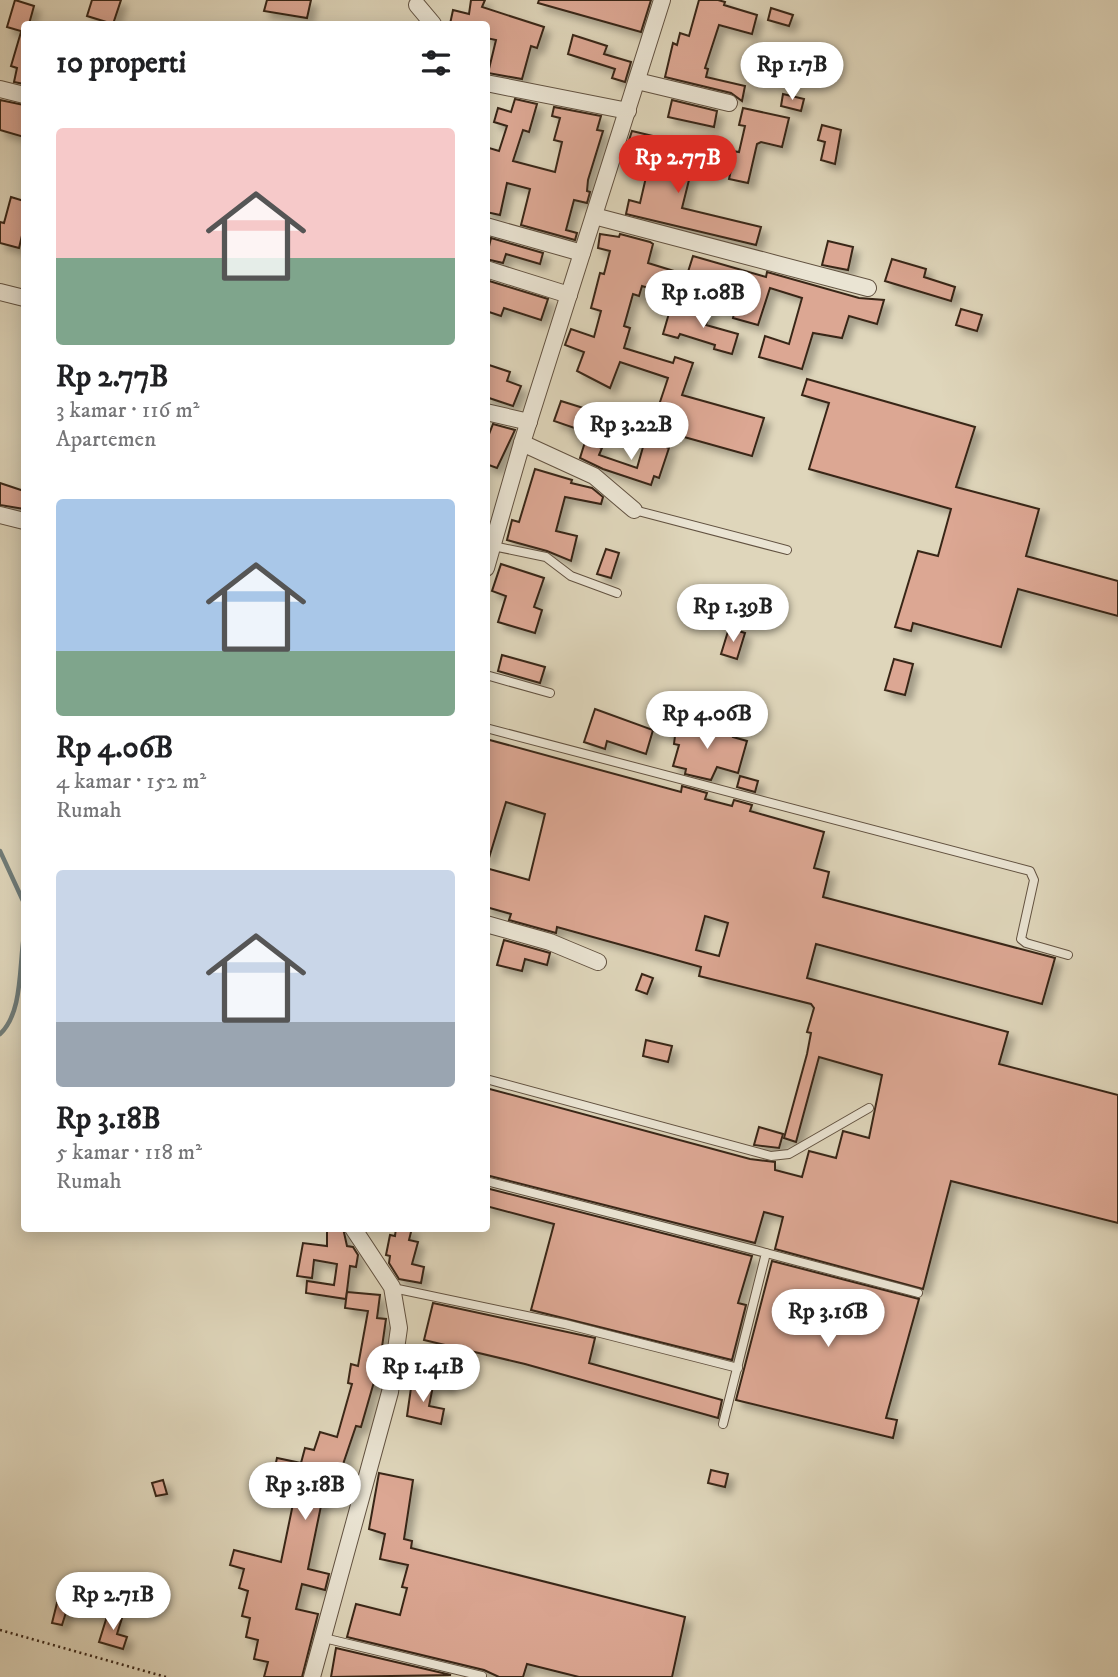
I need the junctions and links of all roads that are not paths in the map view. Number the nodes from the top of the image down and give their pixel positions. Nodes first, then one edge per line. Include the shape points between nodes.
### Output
1 (662, 0) edge
2 (417, 5) dead end
3 (430, 21) edge
4 (637, 81) junction
5 (490, 84) edge
6 (0, 89) edge
7 (21, 94) edge
8 (729, 103) dead end
9 (628, 111) junction
10 (594, 216) junction
11 (490, 227) edge
12 (582, 253) junction
13 (490, 270) edge
14 (868, 288) dead end
15 (0, 292) edge
16 (569, 295) junction
17 (21, 297) edge
18 (490, 413) edge
19 (529, 422) junction
20 (522, 443) junction
21 (634, 510) joint
22 (0, 514) edge
23 (21, 521) edge
24 (493, 546) junction
25 (787, 550) dead end
26 (490, 555) edge
27 (617, 593) dead end
28 (490, 676) edge
29 (550, 693) dead end
30 (490, 729) edge
31 (490, 925) edge
32 (1068, 955) dead end
33 (598, 961) dead end
34 (490, 1080) edge
35 (869, 1108) dead end
36 (490, 1182) edge
37 (356, 1232) edge
38 (766, 1253) junction
39 (392, 1287) junction
40 (918, 1293) dead end
41 (738, 1368) junction
42 (723, 1424) dead end
43 (337, 1487) dead end
44 (362, 1494) junction
45 (324, 1638) junction
46 (482, 1676) edge
47 (312, 1677) edge

1 - 4 street
2 - 3 street
4 - 8 street
4 - 9 street
5 - 9 street
6 - 7 street
9 - 10 street
10 - 12 street
10 - 14 street
11 - 12 street
12 - 16 street
13 - 16 street
15 - 17 street
16 - 19 street
18 - 19 street
19 - 20 street
20 - 21 street via 594,476
20 - 24 street
21 - 25 lane
22 - 23 street
24 - 26 street
24 - 27 lane via 546,556 571,576
28 - 29 lane
30 - 32 lane via 1030,870 1034,880 1021,939
31 - 33 street
34 - 35 lane via 771,1156 789,1154
36 - 38 lane
37 - 39 street
38 - 40 lane
38 - 41 lane
39 - 41 lane
39 - 44 street via 399,1328 395,1363
41 - 42 lane
43 - 44 lane
44 - 45 street
45 - 46 lane
45 - 47 street

